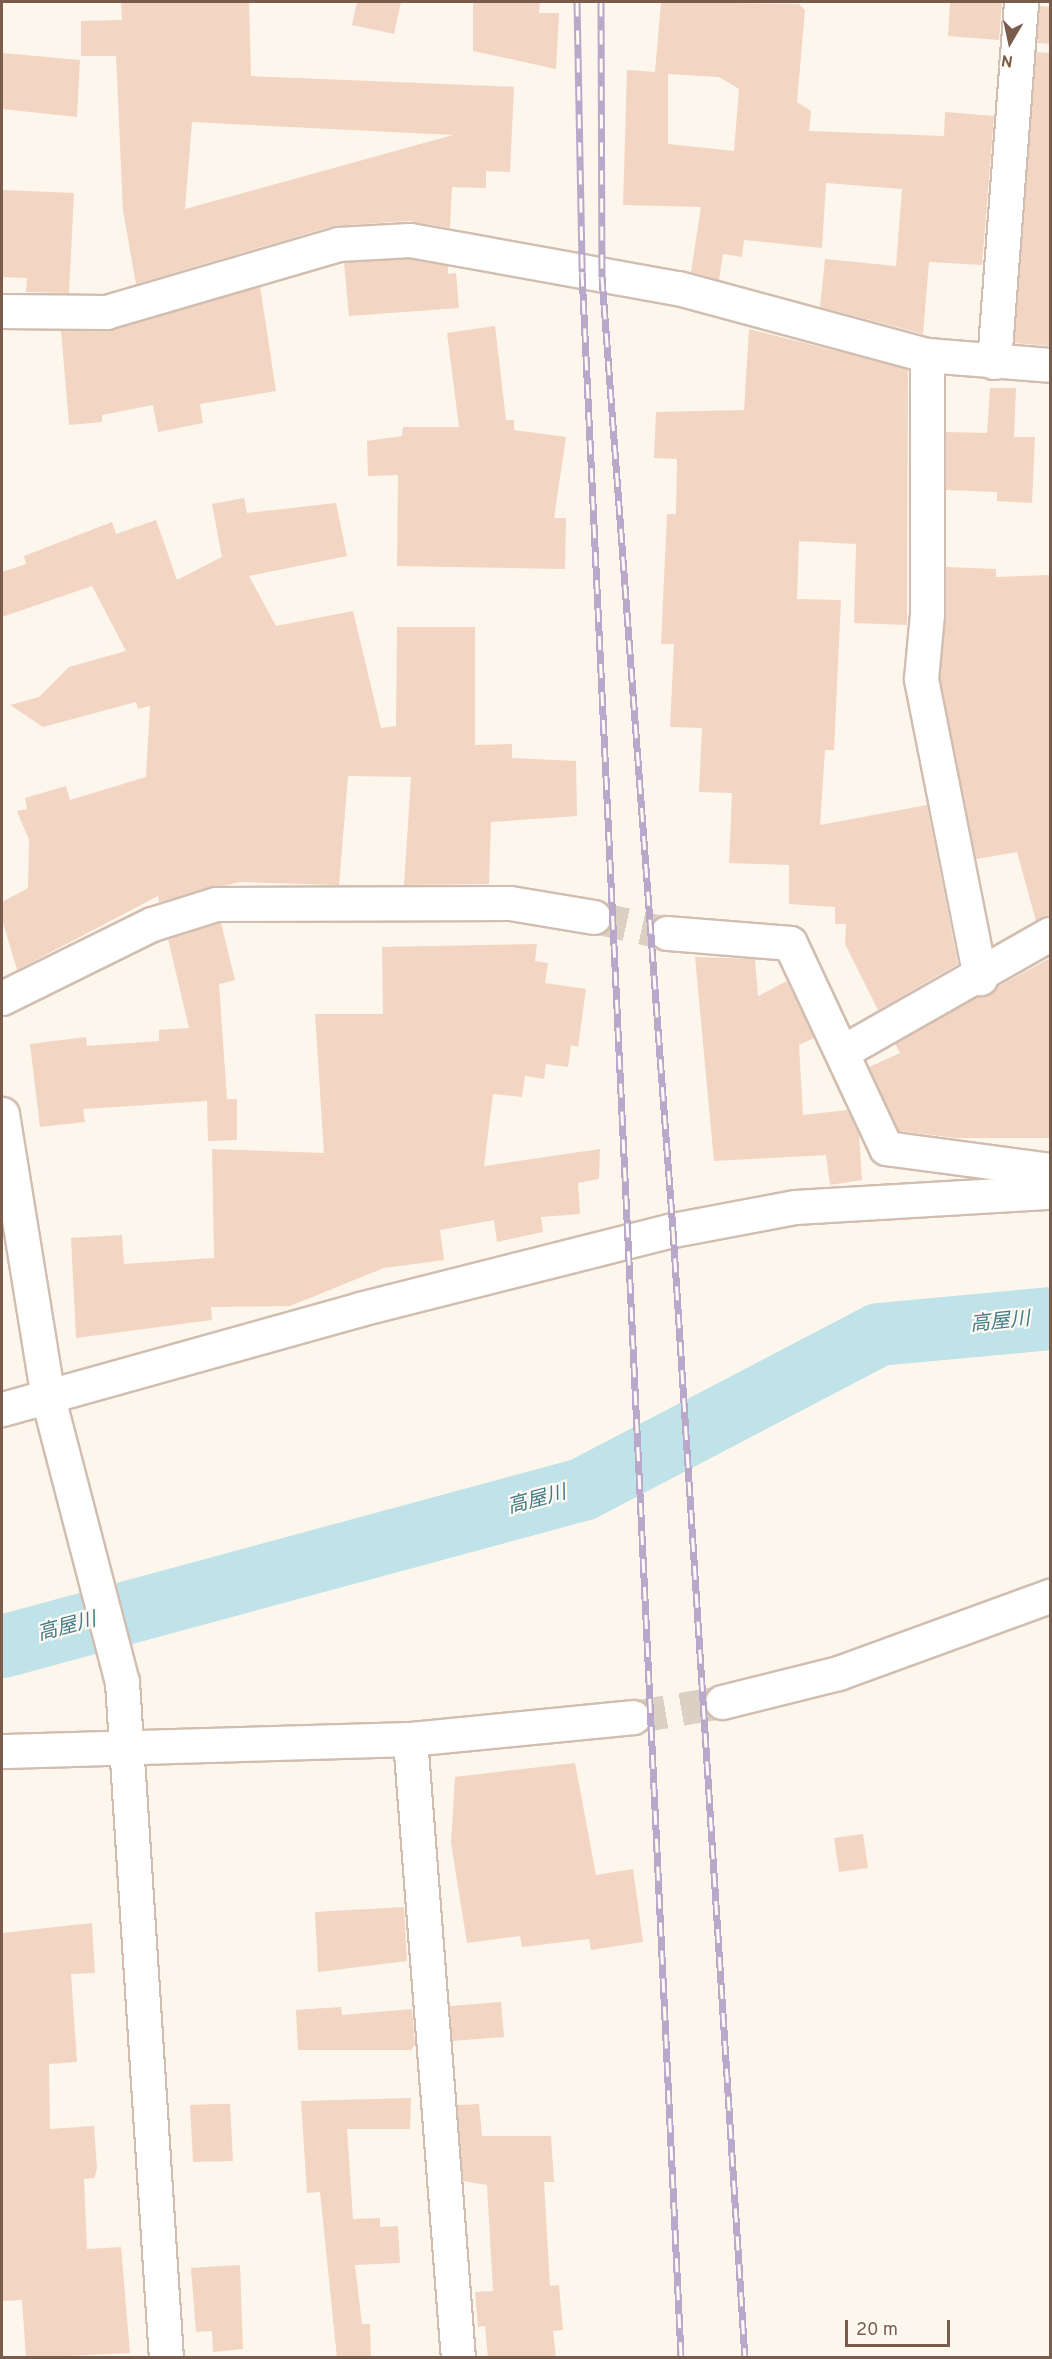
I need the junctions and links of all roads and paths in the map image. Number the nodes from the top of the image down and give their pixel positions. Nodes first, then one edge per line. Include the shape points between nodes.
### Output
1 (1021, 2) edge
2 (2, 311) edge
3 (927, 355) junction
4 (994, 362) junction
5 (1050, 365) edge
6 (594, 917) tunnel mouth
7 (667, 933) tunnel mouth
8 (1050, 934) edge
9 (980, 978) junction
10 (2, 998) edge
11 (842, 1052) junction
12 (2, 1114) edge
13 (1050, 1170) edge
14 (1050, 1192) edge
15 (49, 1404) junction
16 (2, 1409) edge
17 (1050, 1596) edge
18 (722, 1702) tunnel mouth
19 (633, 1716) tunnel mouth
20 (410, 1739) junction
21 (128, 1744) junction
22 (2, 1751) edge
23 (166, 2358) edge
24 (458, 2358) edge

1 - 4 street
2 - 3 street via 106,312 338,244 410,240 678,288
3 - 4 street
3 - 9 street via 921,679
4 - 5 street
6 - 10 street via 510,903 216,904 152,924
7 - 11 street via 790,943
8 - 9 street
9 - 11 street
11 - 13 street via 886,1148
12 - 15 street
14 - 15 street via 795,1207 673,1230 360,1309
15 - 16 street
15 - 21 street via 122,1682
17 - 18 street via 838,1673
19 - 20 street
20 - 21 street
20 - 24 street
21 - 22 street
21 - 23 street

